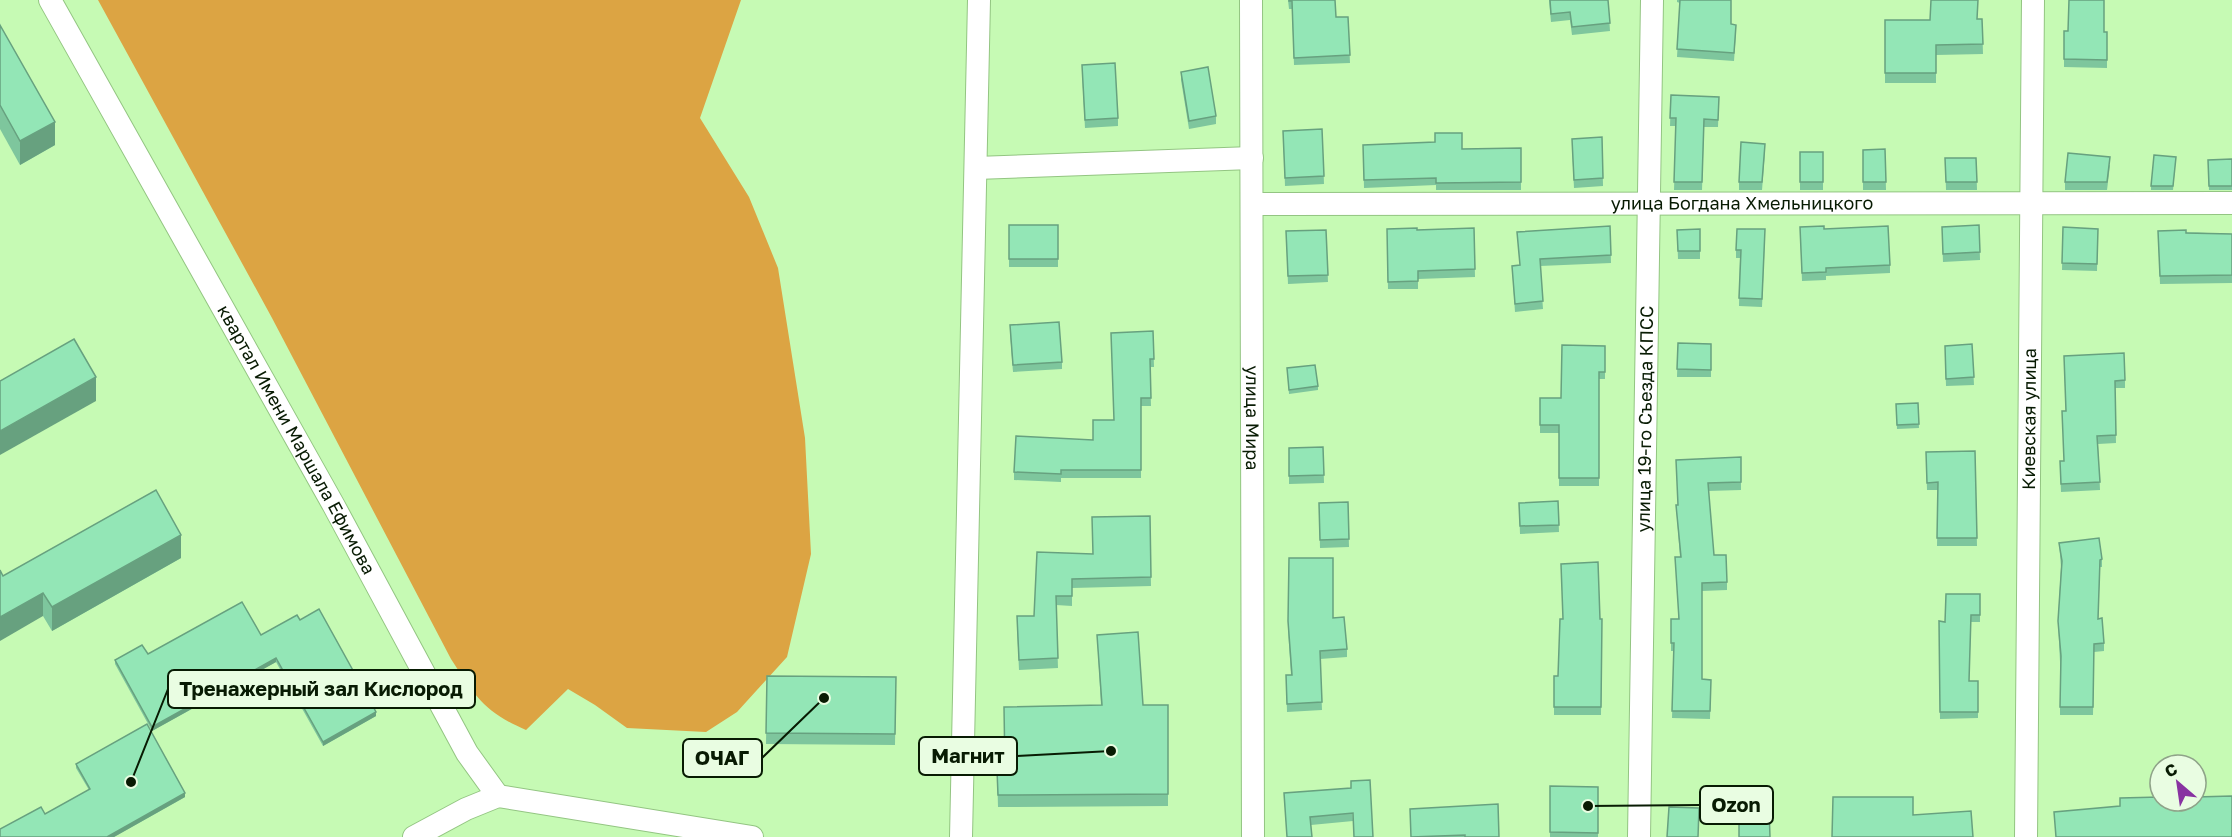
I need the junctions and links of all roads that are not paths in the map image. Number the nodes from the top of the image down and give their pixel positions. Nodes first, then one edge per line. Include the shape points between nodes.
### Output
1 (50, 0) edge
2 (979, 0) edge
3 (1251, 0) edge
4 (1652, 0) edge
5 (2033, 0) edge
6 (1252, 158) junction
7 (976, 168) junction
8 (2031, 203) junction
9 (2232, 203) edge
10 (1252, 204) junction
11 (1648, 204) junction
12 (498, 796) junction
13 (414, 837) edge
14 (752, 837) edge
15 (961, 837) edge
16 (1253, 837) edge
17 (1639, 837) edge
18 (2026, 837) edge

1 - 12 street, квартал Имени Маршала Ефимова via 334,506 467,753
2 - 7 street
3 - 6 street, улица Мира
4 - 11 street, улица 19-го Съезда КПСС
5 - 8 street, Киевская улица
6 - 7 street
6 - 10 street, улица Мира
7 - 15 street
8 - 9 street, улица Богдана Хмельницкого
8 - 11 street, улица Богдана Хмельницкого
8 - 18 street, Киевская улица
10 - 11 street, улица Богдана Хмельницкого
10 - 16 street, улица Мира
11 - 17 street, улица 19-го Съезда КПСС
12 - 13 street via 466,808
12 - 14 street

